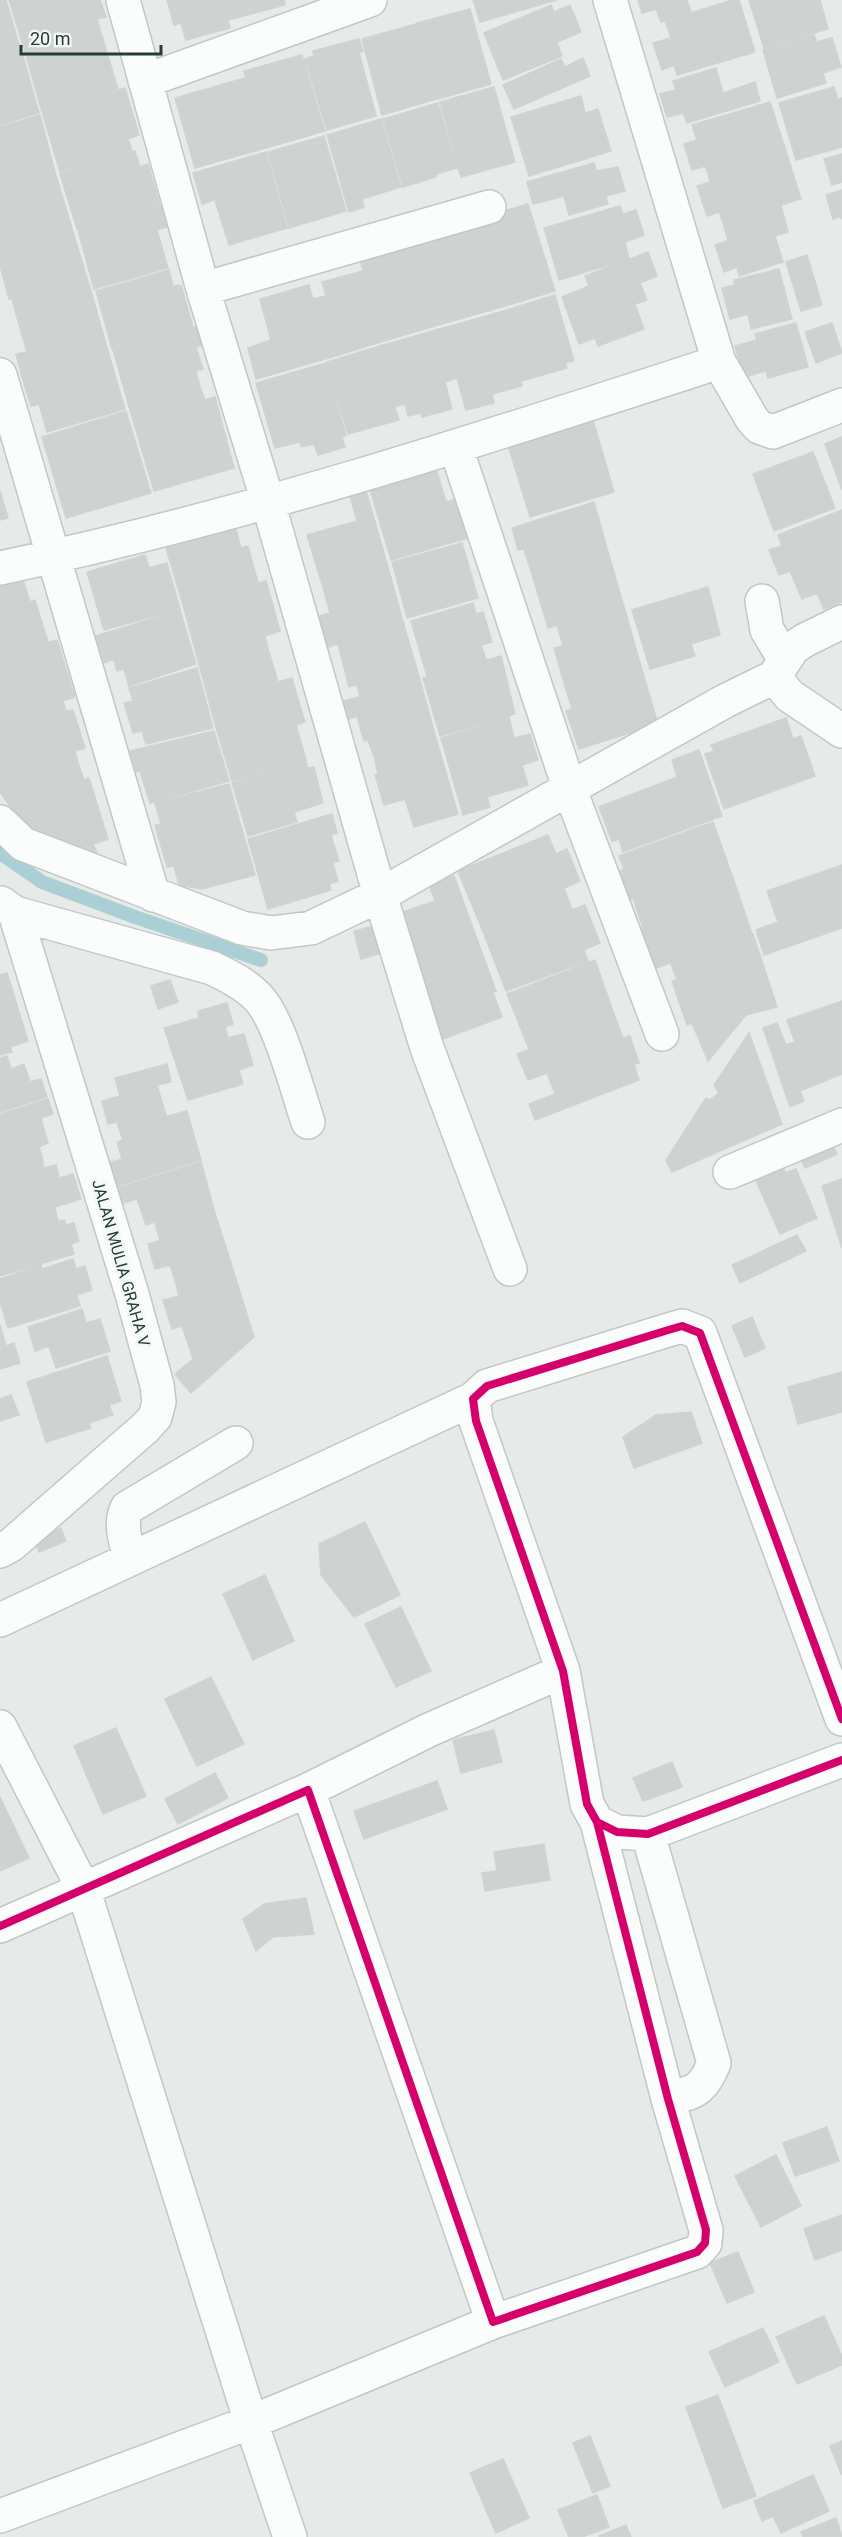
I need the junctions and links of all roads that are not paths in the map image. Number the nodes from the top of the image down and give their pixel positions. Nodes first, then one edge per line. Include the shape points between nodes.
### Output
1 (123, 0) edge
2 (370, 0) edge
3 (610, 0) edge
4 (145, 81) junction
5 (489, 207) dead end
6 (203, 289) junction
7 (719, 362) junction
8 (0, 375) edge
9 (842, 405) edge
10 (456, 448) junction
11 (268, 501) junction
12 (53, 557) junction
13 (0, 568) edge
14 (762, 601) dead end
15 (842, 622) edge
16 (779, 668) junction
17 (842, 731) edge
18 (570, 790) junction
19 (0, 822) edge
20 (153, 895) junction
21 (380, 895) junction
22 (7, 908) edge
23 (662, 1034) dead end
24 (308, 1122) dead end
25 (842, 1125) edge
26 (730, 1172) dead end
27 (510, 1269) dead end
28 (473, 1399) junction
29 (236, 1443) dead end
30 (0, 1551) edge
31 (130, 1559) junction
32 (0, 1620) edge
33 (563, 1671) junction
34 (842, 1719) edge
35 (0, 1727) edge
36 (842, 1760) edge
37 (308, 1790) junction
38 (597, 1822) junction
39 (648, 1834) junction
40 (84, 1888) junction
41 (0, 1926) edge
42 (668, 2099) junction
43 (493, 2322) junction
44 (251, 2422) junction
45 (0, 2516) edge
46 (0, 2526) edge
47 (4, 2537) edge
48 (290, 2537) edge

1 - 4 street
2 - 4 street
3 - 7 street
4 - 6 street
5 - 6 street
6 - 11 street
7 - 9 street via 752,419 765,431 773,432
7 - 10 street
8 - 12 street
10 - 11 street
10 - 18 street
11 - 12 street
11 - 21 street
12 - 13 street
12 - 20 street
14 - 16 street
15 - 16 street via 793,648
16 - 17 street via 790,696
16 - 18 street
18 - 21 street
18 - 23 street
19 - 20 street via 23,844
20 - 21 street via 242,928 271,933 311,928
21 - 27 street via 427,1048
22 - 24 street via 212,968 234,978 260,1000 273,1020
22 - 30 street, JALAN MULIA GRAHA V via 132,1294 159,1402 145,1428
25 - 26 street
28 - 31 street
28 - 33 street via 476,1421
28 - 34 street via 487,1386 682,1326 700,1333
29 - 31 street via 127,1508 122,1518
31 - 32 street
33 - 37 street via 429,1730
33 - 38 street via 587,1804
35 - 40 street
36 - 39 street
37 - 40 street
37 - 43 street
38 - 39 street via 617,1832
38 - 42 street
39 - 42 street via 714,2063 706,2083
40 - 41 street
40 - 44 street
42 - 43 street via 706,2229 705,2243 698,2252
43 - 44 street
44 - 45 street
44 - 48 street
46 - 47 street

